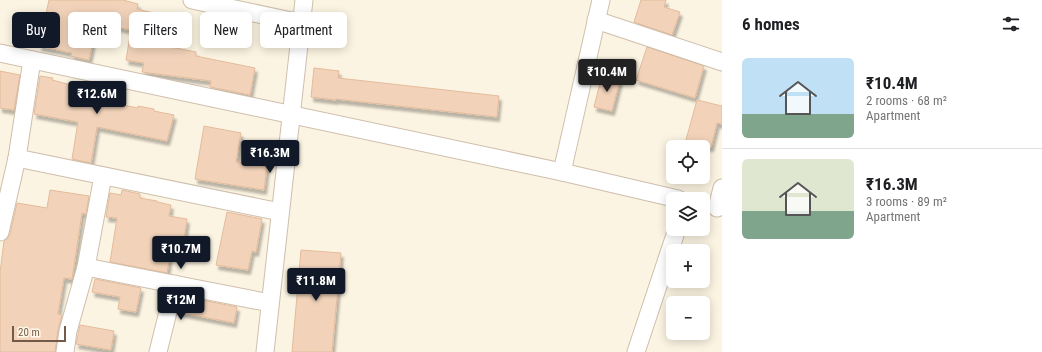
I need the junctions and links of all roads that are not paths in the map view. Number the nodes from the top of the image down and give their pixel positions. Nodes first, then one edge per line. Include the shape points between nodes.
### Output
1 (192, 0) edge
2 (304, 0) edge
3 (602, 0) edge
4 (302, 12) edge
5 (260, 14) edge
6 (596, 20) junction
7 (298, 48) edge
8 (0, 53) edge
9 (32, 60) junction
10 (722, 62) edge
11 (290, 115) junction
12 (17, 158) junction
13 (562, 172) junction
14 (102, 176) junction
15 (722, 188) edge
16 (666, 196) edge
17 (714, 207) edge
18 (280, 212) junction
19 (0, 232) edge
20 (675, 236) edge
21 (86, 266) junction
22 (175, 284) junction
23 (270, 302) junction
24 (64, 352) edge
25 (158, 352) edge
26 (265, 352) edge
27 (636, 352) edge

1 - 5 street
2 - 4 street
3 - 6 street
6 - 10 street
6 - 13 street
7 - 11 street
8 - 9 street
9 - 11 street
9 - 12 street
11 - 13 street
11 - 18 street
12 - 14 street
12 - 19 street
13 - 16 street
14 - 18 street
14 - 21 street
15 - 17 street
18 - 23 street
20 - 27 street
21 - 22 street
21 - 24 street
22 - 23 street
22 - 25 street
23 - 26 street

